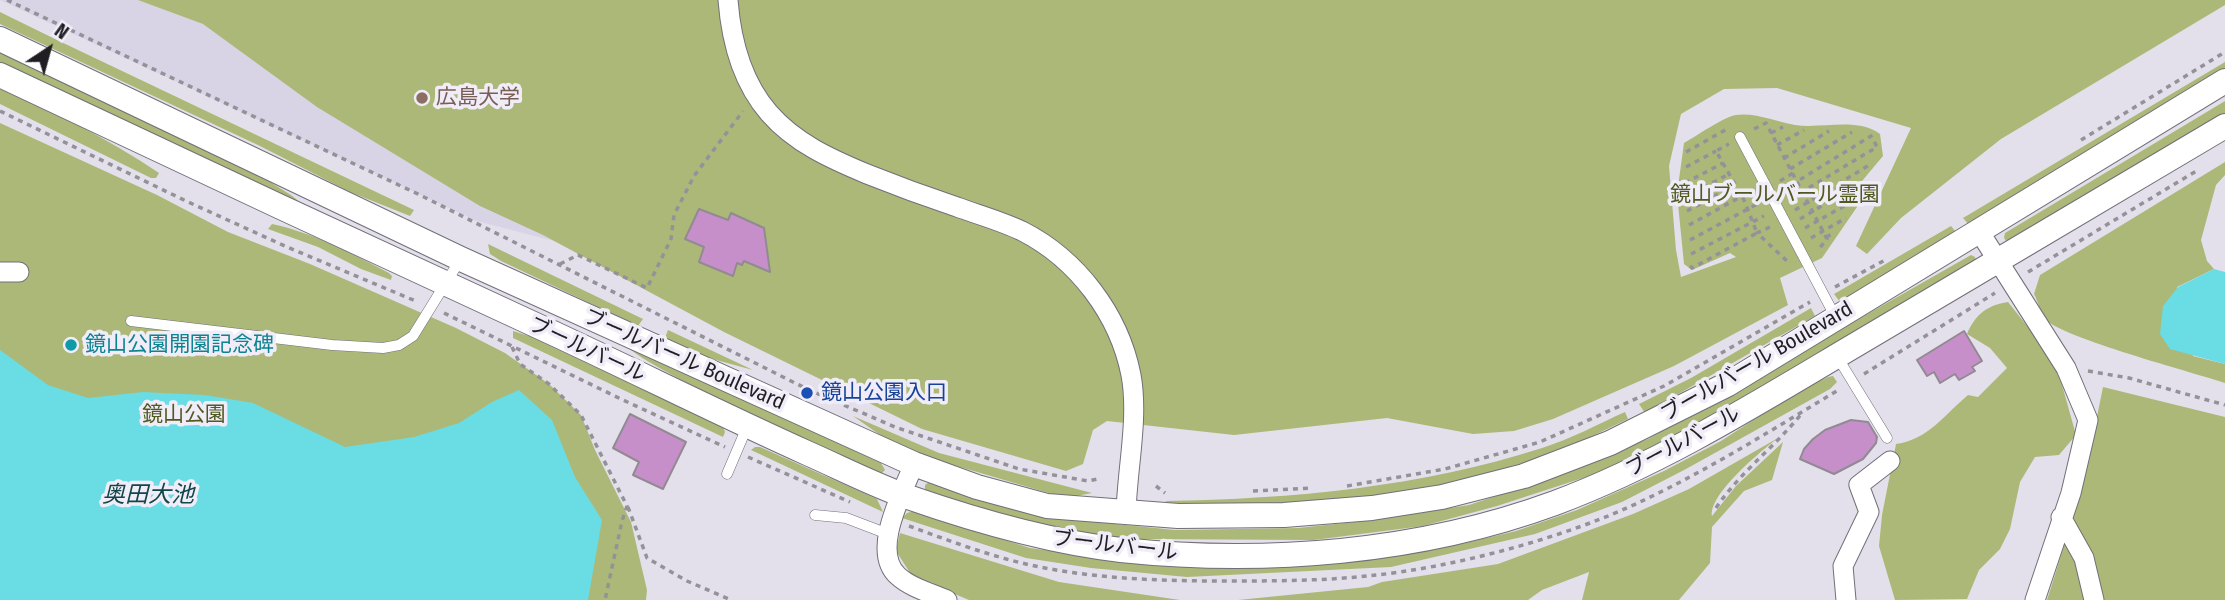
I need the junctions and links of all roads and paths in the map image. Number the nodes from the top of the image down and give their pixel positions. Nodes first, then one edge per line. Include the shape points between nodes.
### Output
1 (8, 0) edge
2 (727, 0) edge
3 (0, 38) edge
4 (2225, 52) edge
5 (0, 75) edge
6 (2225, 81) edge
7 (747, 106) dead end
8 (0, 111) edge
9 (2225, 126) edge
10 (1783, 127) dead end
11 (1730, 128) dead end
12 (1804, 130) dead end
13 (1829, 131) dead end
14 (1852, 132) dead end
15 (1771, 133) dead end
16 (1740, 137) dead end
17 (2077, 143) dead end
18 (1777, 145) dead end
19 (1716, 151) dead end
20 (1686, 152) dead end
21 (1784, 158) dead end
22 (1723, 163) dead end
23 (1871, 164) dead end
24 (1686, 167) dead end
25 (2203, 168) dead end
26 (1729, 174) dead end
27 (1797, 181) junction
28 (1685, 183) dead end
29 (1735, 185) dead end
30 (1853, 187) dead end
31 (1783, 190) dead end
32 (1802, 191) junction
33 (1686, 197) dead end
34 (1788, 200) dead end
35 (1853, 201) dead end
36 (1807, 202) junction
37 (1760, 203) dead end
38 (1747, 209) junction
39 (1794, 210) dead end
40 (1687, 211) dead end
41 (1813, 211) junction
42 (1764, 216) dead end
43 (1846, 218) dead end
44 (1800, 219) dead end
45 (1753, 221) junction
46 (1817, 221) junction
47 (1689, 225) dead end
48 (1770, 227) dead end
49 (1805, 228) dead end
50 (1823, 231) junction
51 (1979, 231) junction
52 (1757, 233) junction
53 (1835, 233) dead end
54 (1809, 239) dead end
55 (1690, 240) dead end
56 (1691, 254) dead end
57 (1782, 255) dead end
58 (1888, 258) dead end
59 (461, 259) junction
60 (1997, 261) junction
61 (560, 264) junction
62 (1689, 266) dead end
63 (2012, 282) junction
64 (445, 285) junction
65 (1823, 294) junction
66 (432, 307) junction
67 (1836, 318) junction
68 (131, 321) dead end
69 (511, 345) junction
70 (1837, 356) junction
71 (2066, 368) junction
72 (1853, 381) junction
73 (2225, 405) edge
74 (1803, 411) junction
75 (747, 426) junction
76 (1886, 438) dead end
77 (736, 452) junction
78 (1890, 461) dead end
79 (914, 464) junction
80 (727, 474) dead end
81 (1098, 479) dead end
82 (1156, 485) dead end
83 (1341, 487) dead end
84 (1314, 488) dead end
85 (1246, 491) dead end
86 (1166, 494) dead end
87 (902, 495) junction
88 (854, 504) dead end
89 (627, 506) junction
90 (1716, 508) dead end
91 (1126, 513) junction
92 (815, 515) dead end
93 (2061, 517) junction
94 (890, 528) junction
95 (605, 600) edge
96 (732, 600) edge
97 (947, 600) edge
98 (1846, 600) edge
99 (2035, 600) edge
100 (2094, 600) edge

1 - 61 path
2 - 91 street via 730,28 755,93 769,114 801,142 843,164 1023,232 1064,260 1101,303 1120,340 1131,377 1133,432
3 - 59 street, ブールバール Boulevard
4 - 17 path
5 - 64 street, ブールバール
6 - 51 street, ブールバール Boulevard
7 - 61 path via 694,176 647,288 578,256
8 - 66 path via 198,207
9 - 60 street, ブールバール
10 - 15 path
11 - 20 path
12 - 18 path
13 - 21 path
14 - 27 path via 1791,171
16 - 65 lane
19 - 24 path
22 - 28 path
23 - 36 path
25 - 63 path
26 - 33 path
27 - 31 path
27 - 32 path
27 - 32 path via 1871,136 1877,147
29 - 40 path
30 - 41 path
32 - 34 path
32 - 36 path
35 - 46 path
36 - 39 path
36 - 41 path
37 - 38 path
38 - 45 path
38 - 47 path via 1743,198
38 - 55 path
41 - 44 path
41 - 46 path
42 - 45 path
43 - 50 path
45 - 52 path
45 - 56 path
46 - 49 path
46 - 50 path
48 - 52 path
50 - 53 path via 1827,239
50 - 54 path
51 - 60 street
51 - 67 street, ブールバール Boulevard
52 - 57 path
52 - 62 path
58 - 65 path
59 - 64 lane
59 - 79 street, ブールバール Boulevard
60 - 63 street
60 - 70 street, ブールバール
61 - 81 path via 809,390 895,427 1019,469
63 - 71 street
63 - 72 path
64 - 66 lane
64 - 75 street, ブールバール
65 - 67 lane
65 - 83 path via 1664,386 1540,442 1445,469
66 - 68 lane via 413,336 383,348
66 - 69 path
67 - 91 street, ブールバール Boulevard via 1728,384 1610,443 1524,476 1443,497 1372,508 1284,515
69 - 77 path
69 - 89 path via 520,364 550,384 581,415
70 - 72 lane
70 - 87 street, ブールバール via 1669,453 1556,502 1487,525 1359,548 1268,555 1116,549 1041,537
71 - 73 path via 2129,378
71 - 93 street via 2088,420
72 - 74 path
72 - 76 lane
74 - 90 path
74 - 94 path via 1642,502 1570,530 1442,565 1368,576 1279,581 1111,577 1035,566
75 - 77 lane
75 - 87 street, ブールバール
77 - 80 lane
77 - 88 path
78 - 98 street via 1859,485 1868,512 1843,566
79 - 87 street
79 - 91 street, ブールバール Boulevard via 1046,506
82 - 86 path
84 - 85 path
87 - 94 street
89 - 95 path
89 - 96 path via 647,558
92 - 94 lane
93 - 99 street
93 - 100 street via 2084,558
94 - 97 street via 887,553 895,574

